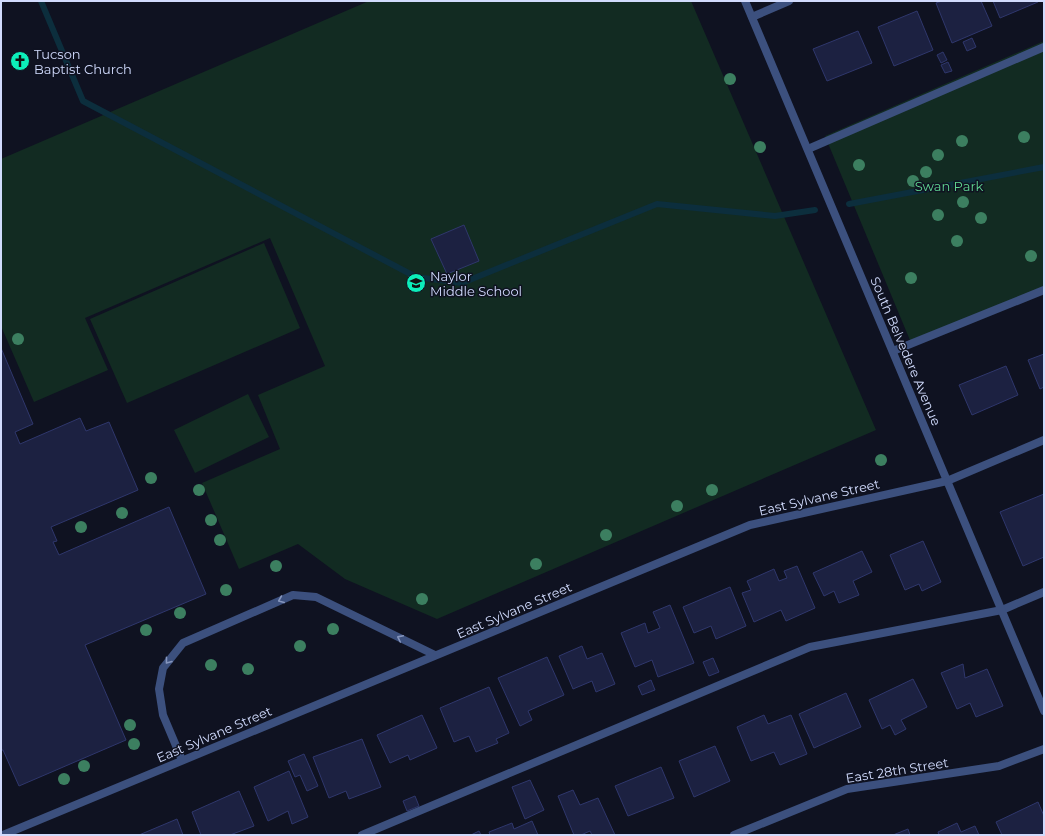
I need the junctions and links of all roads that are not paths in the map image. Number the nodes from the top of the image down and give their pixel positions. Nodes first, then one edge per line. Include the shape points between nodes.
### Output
1 (745, 1) edge
2 (789, 1) edge
3 (752, 17) junction
4 (1044, 47) edge
5 (808, 149) junction
6 (1044, 290) edge
7 (893, 351) junction
8 (1044, 440) edge
9 (947, 481) junction
10 (1044, 592) edge
11 (1002, 610) junction
12 (435, 655) junction
13 (1044, 711) edge
14 (1044, 749) edge
15 (182, 760) junction
16 (3, 835) edge
17 (362, 835) edge
18 (734, 835) edge

1 - 3 street, South Belvedere Avenue
2 - 3 street
3 - 5 street, South Belvedere Avenue
4 - 5 street
5 - 7 street, South Belvedere Avenue
6 - 7 street
7 - 9 street, South Belvedere Avenue
8 - 9 street, East Sylvane Street
9 - 11 street, South Belvedere Avenue
9 - 12 street, East Sylvane Street via 750,525
10 - 11 street
11 - 13 street, South Belvedere Avenue
11 - 17 street via 810,647
12 - 15 street, East Sylvane Street
12 -> 15 street via 316,597 292,595 183,643 163,668 159,689 163,715
14 - 18 street, East 28th Street via 999,766 847,789
15 - 16 street, East Sylvane Street

